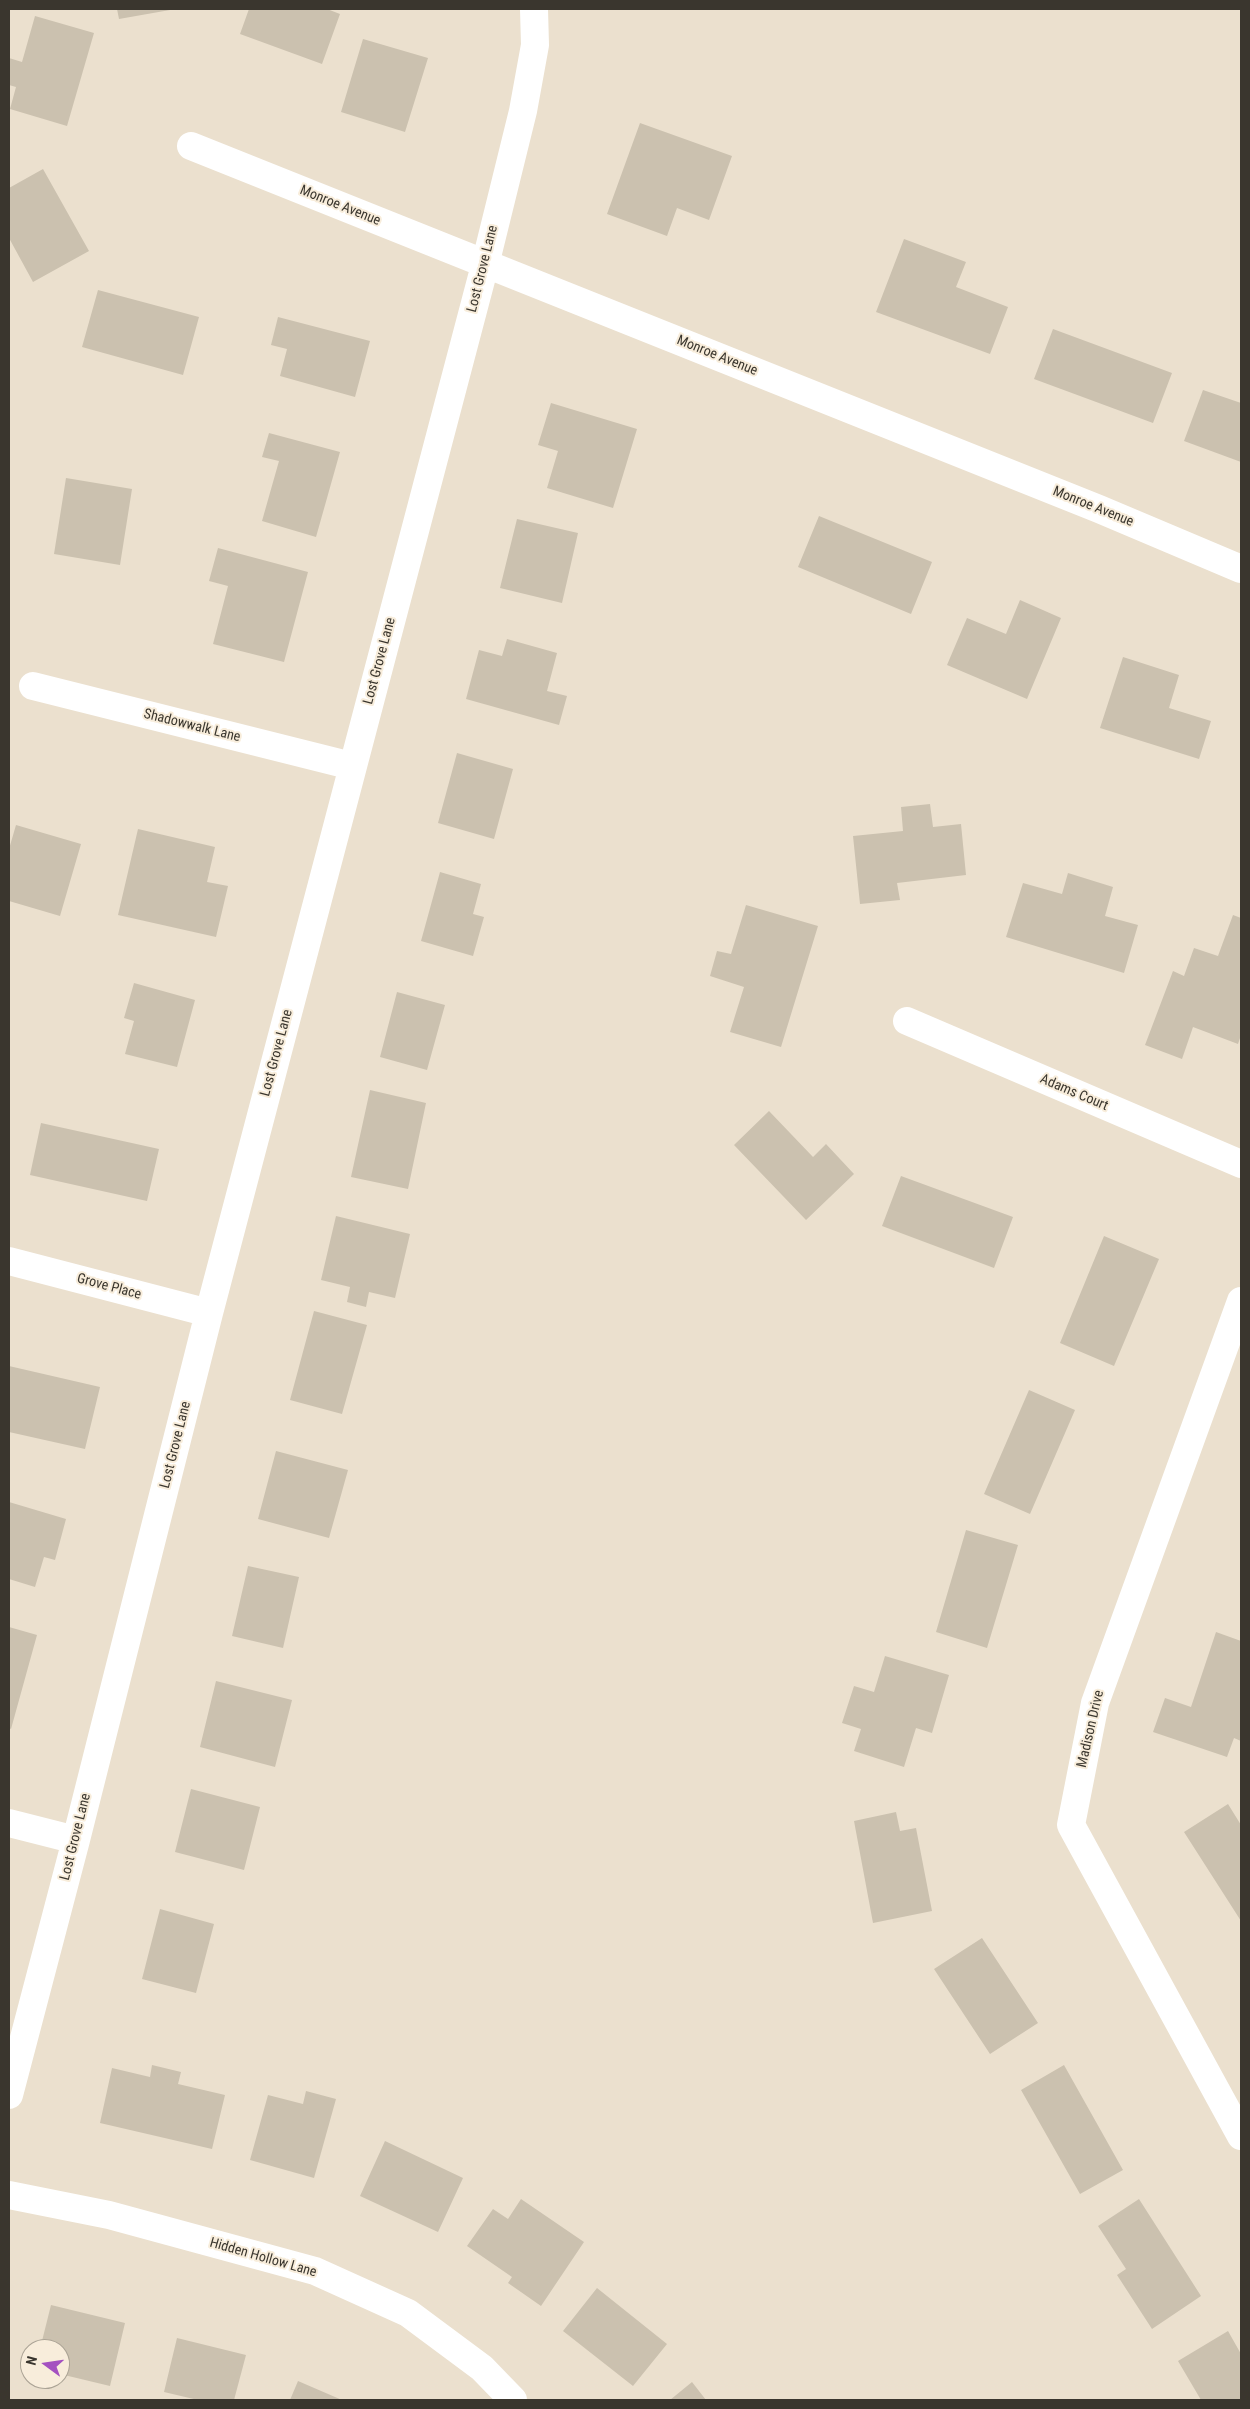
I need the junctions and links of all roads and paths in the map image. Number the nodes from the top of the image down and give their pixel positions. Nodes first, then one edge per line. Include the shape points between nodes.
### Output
1 (534, 9) edge
2 (191, 146) dead end
3 (485, 265) junction
4 (1241, 569) edge
5 (33, 686) dead end
6 (352, 766) junction
7 (907, 1021) dead end
8 (1241, 1164) edge
9 (9, 1261) edge
10 (1241, 1301) edge
11 (209, 1313) junction
12 (9, 1823) edge
13 (76, 1840) junction
14 (9, 2095) edge
15 (1241, 2136) edge
16 (9, 2195) edge
17 (513, 2400) edge

1 - 3 street, Lost Grove Lane via 534,45 523,111
2 - 3 street, Monroe Avenue
3 - 4 street, Monroe Avenue
3 - 6 street, Lost Grove Lane
5 - 6 street, Shadowwalk Lane
6 - 11 street, Lost Grove Lane
7 - 8 street, Adams Court
9 - 11 street, Grove Place
10 - 15 street, Madison Drive via 1094,1704 1071,1825
11 - 13 street, Lost Grove Lane
12 - 13 street
13 - 14 street, Lost Grove Lane
16 - 17 street, Hidden Hollow Lane via 108,2215 315,2271 408,2313 482,2368

